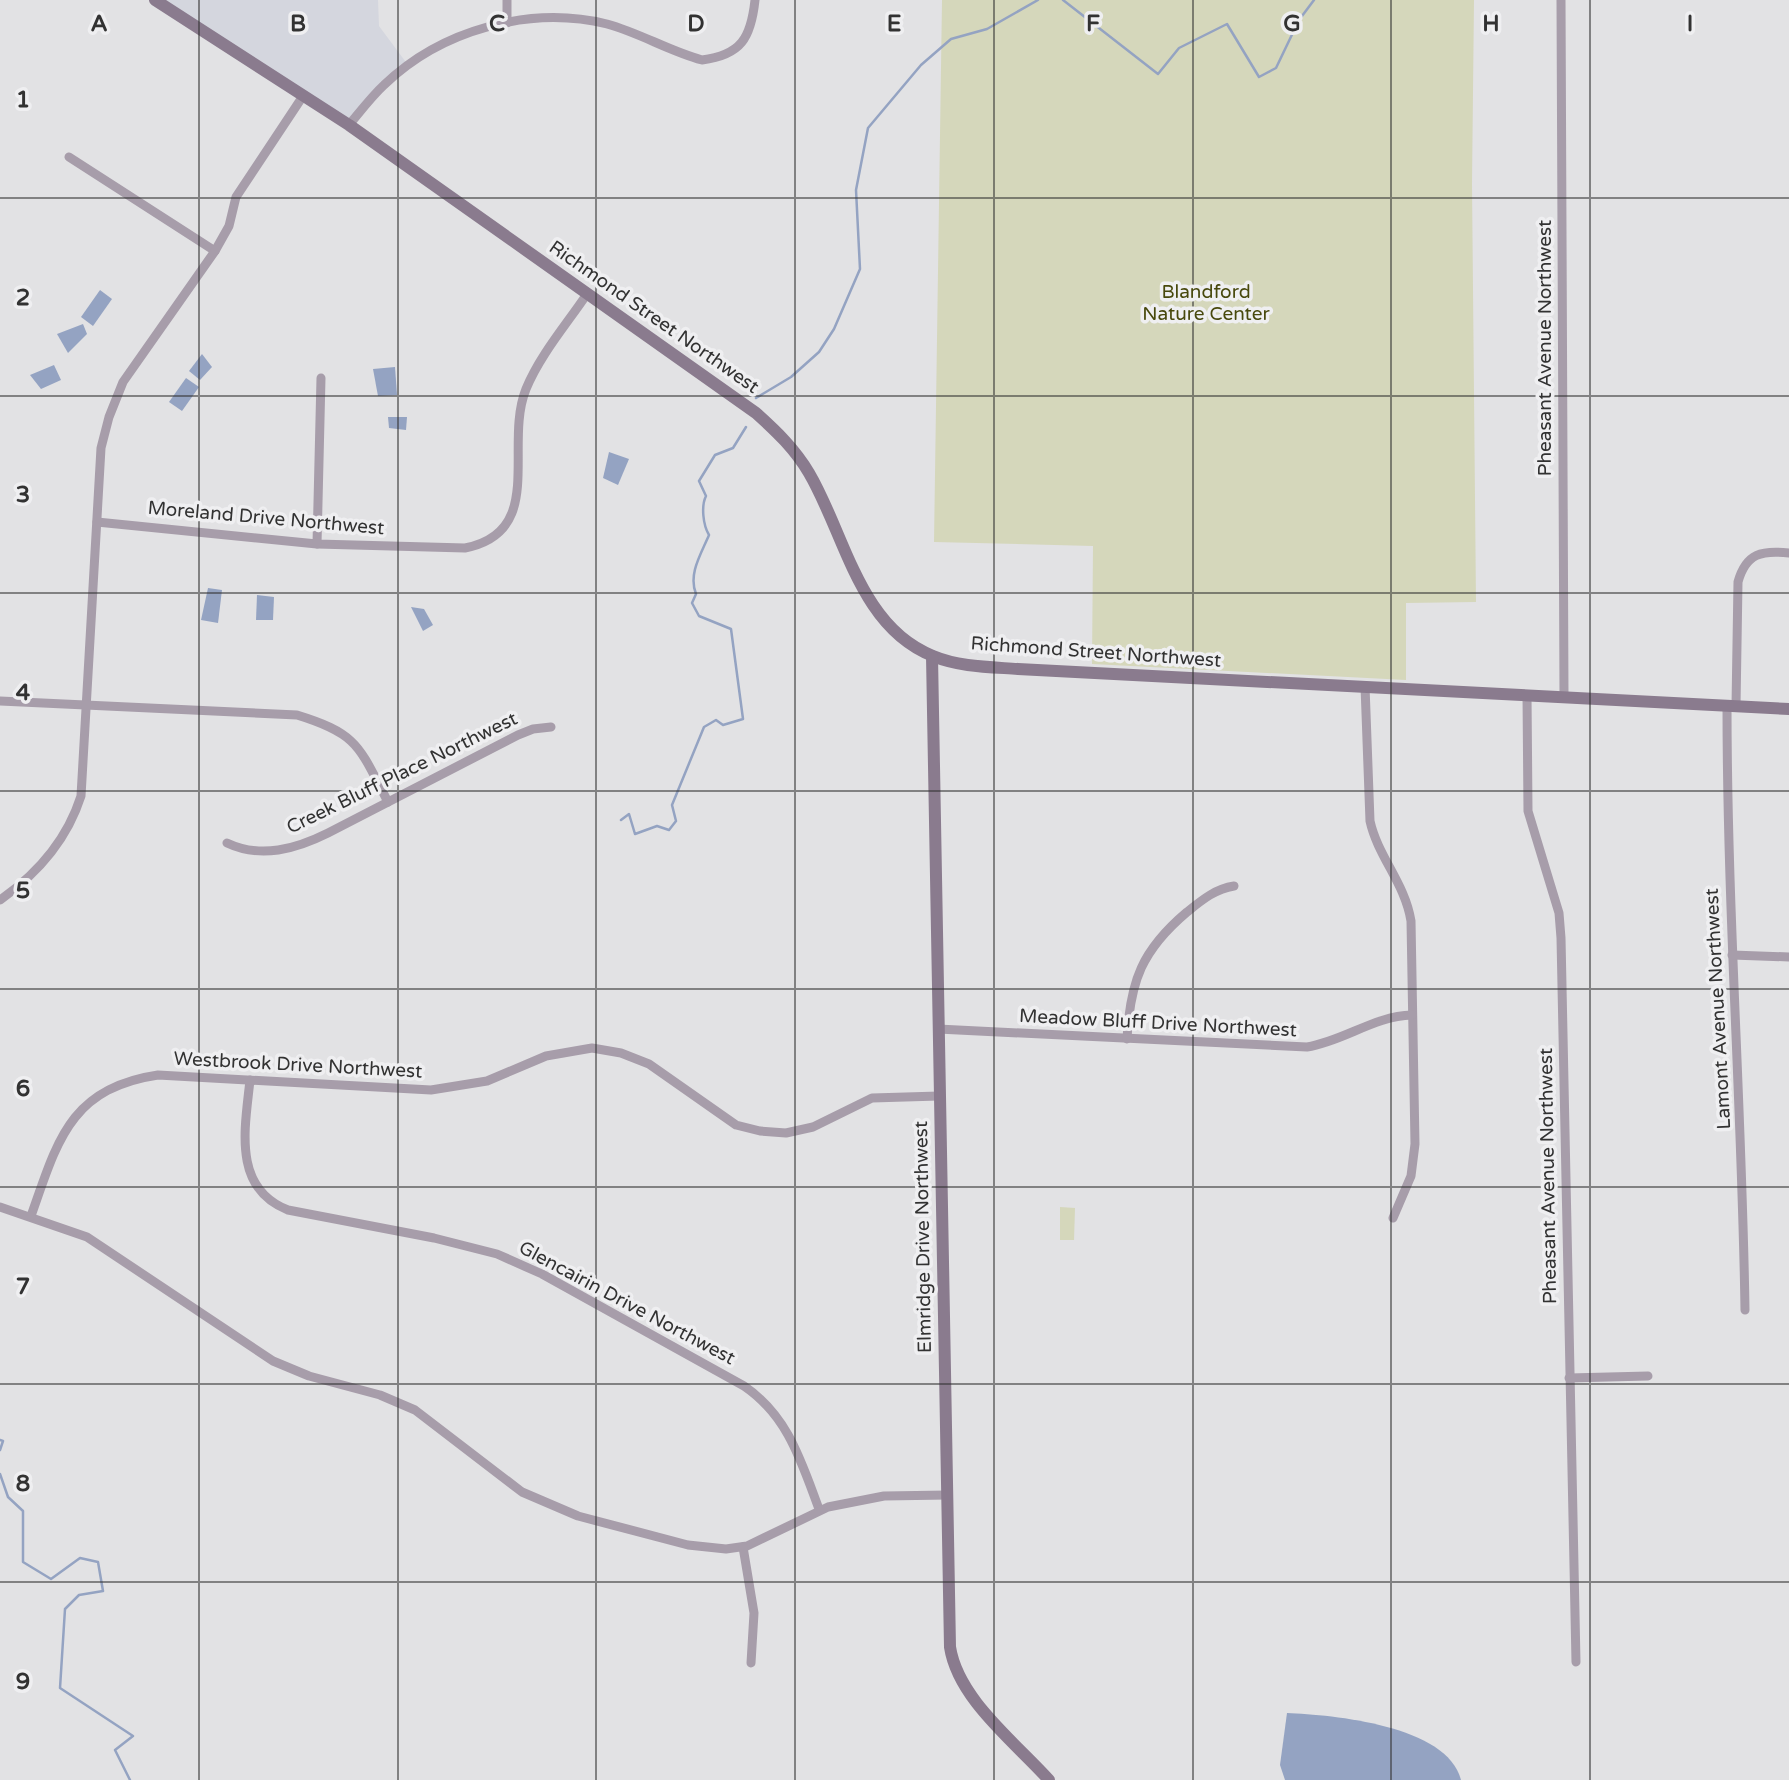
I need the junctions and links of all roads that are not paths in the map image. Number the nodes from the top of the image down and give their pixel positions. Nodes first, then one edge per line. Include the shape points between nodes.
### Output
1 (155, 0) edge
2 (507, 0) edge
3 (755, 0) edge
4 (1561, 0) edge
5 (507, 23) junction
6 (303, 96) junction
7 (349, 125) junction
8 (69, 157) dead end
9 (215, 251) junction
10 (587, 294) junction
11 (321, 378) dead end
12 (97, 522) junction
13 (317, 544) junction
14 (1789, 553) edge
15 (932, 656) junction
16 (1365, 686) junction
17 (1527, 695) junction
18 (1564, 695) junction
19 (0, 702) edge
20 (88, 705) junction
21 (1731, 706) junction
22 (1789, 709) edge
23 (551, 727) dead end
24 (388, 802) junction
25 (228, 843) dead end
26 (1234, 886) dead end
27 (0, 900) edge
28 (1732, 955) junction
29 (1789, 957) edge
30 (1412, 1016) junction
31 (938, 1029) junction
32 (1127, 1039) junction
33 (250, 1080) junction
34 (939, 1096) junction
35 (0, 1207) edge
36 (31, 1216) junction
37 (1394, 1219) dead end
38 (1745, 1310) dead end
39 (1648, 1376) dead end
40 (1569, 1378) junction
41 (948, 1495) junction
42 (819, 1509) junction
43 (743, 1548) junction
44 (1576, 1662) dead end
45 (751, 1663) dead end
46 (1049, 1780) edge

1 - 6 street, Richmond Street Northwest
2 - 5 street
3 - 5 street via 744,40 718,58 702,60 605,24 540,18
4 - 18 street, Pheasant Avenue Northwest
5 - 7 street via 455,38 408,65 383,85
6 - 7 street, Richmond Street Northwest
6 - 9 street via 236,197 229,226
7 - 10 street, Richmond Street Northwest
8 - 9 street
9 - 12 street via 123,382 101,448
10 - 13 street, Moreland Drive Northwest via 525,392 516,500 500,535 465,548
10 - 15 street, Richmond Street Northwest via 756,413 784,438 815,483 867,596 892,627
11 - 13 street
12 - 13 street, Moreland Drive Northwest
12 - 20 street
14 - 21 street, Lamont Avenue Northwest via 1761,551 1742,568
15 - 16 street, Richmond Street Northwest via 995,667
15 - 31 street, Elmridge Drive Northwest
16 - 17 street, Richmond Street Northwest
16 - 30 street via 1368,809 1375,837 1402,886 1409,912
17 - 18 street, Richmond Street Northwest
17 - 40 street, Pheasant Avenue Northwest via 1528,811 1559,913 1561,938
18 - 21 street, Richmond Street Northwest
19 - 20 street
20 - 24 street via 298,715 329,724 363,754
20 - 27 street via 85,776 73,821 57,847
21 - 22 street, Richmond Street Northwest
21 - 28 street, Lamont Avenue Northwest
23 - 24 street, Creek Bluff Place Northwest via 519,735
24 - 25 street, Creek Bluff Place Northwest via 317,839 289,848 248,851
26 - 32 street via 1206,897 1168,928 1148,953 1135,981
28 - 29 street
28 - 38 street, Lamont Avenue Northwest
30 - 32 street, Meadow Bluff Drive Northwest via 1377,1020 1330,1042 1307,1047
30 - 37 street via 1414,1156
31 - 32 street, Meadow Bluff Drive Northwest
31 - 34 street, Elmridge Drive Northwest
33 - 34 street, Westbrook Drive Northwest via 430,1090 487,1081 546,1056 592,1048 649,1064 736,1125 786,1133 813,1127 872,1098
33 - 36 street, Westbrook Drive Northwest via 172,1074 132,1080 108,1090 80,1110 59,1139
33 - 42 street, Glencairin Drive Northwest via 245,1164 269,1200 293,1211 497,1254 542,1274 744,1386 786,1427
34 - 41 street, Elmridge Drive Northwest
35 - 36 street
36 - 43 street via 96,1242 273,1361 415,1410 503,1480 548,1505 688,1545
39 - 40 street
40 - 44 street, Pheasant Avenue Northwest
41 - 42 street via 884,1496
41 - 46 street, Elmridge Drive Northwest via 952,1663 967,1691
42 - 43 street
43 - 45 street via 754,1613

